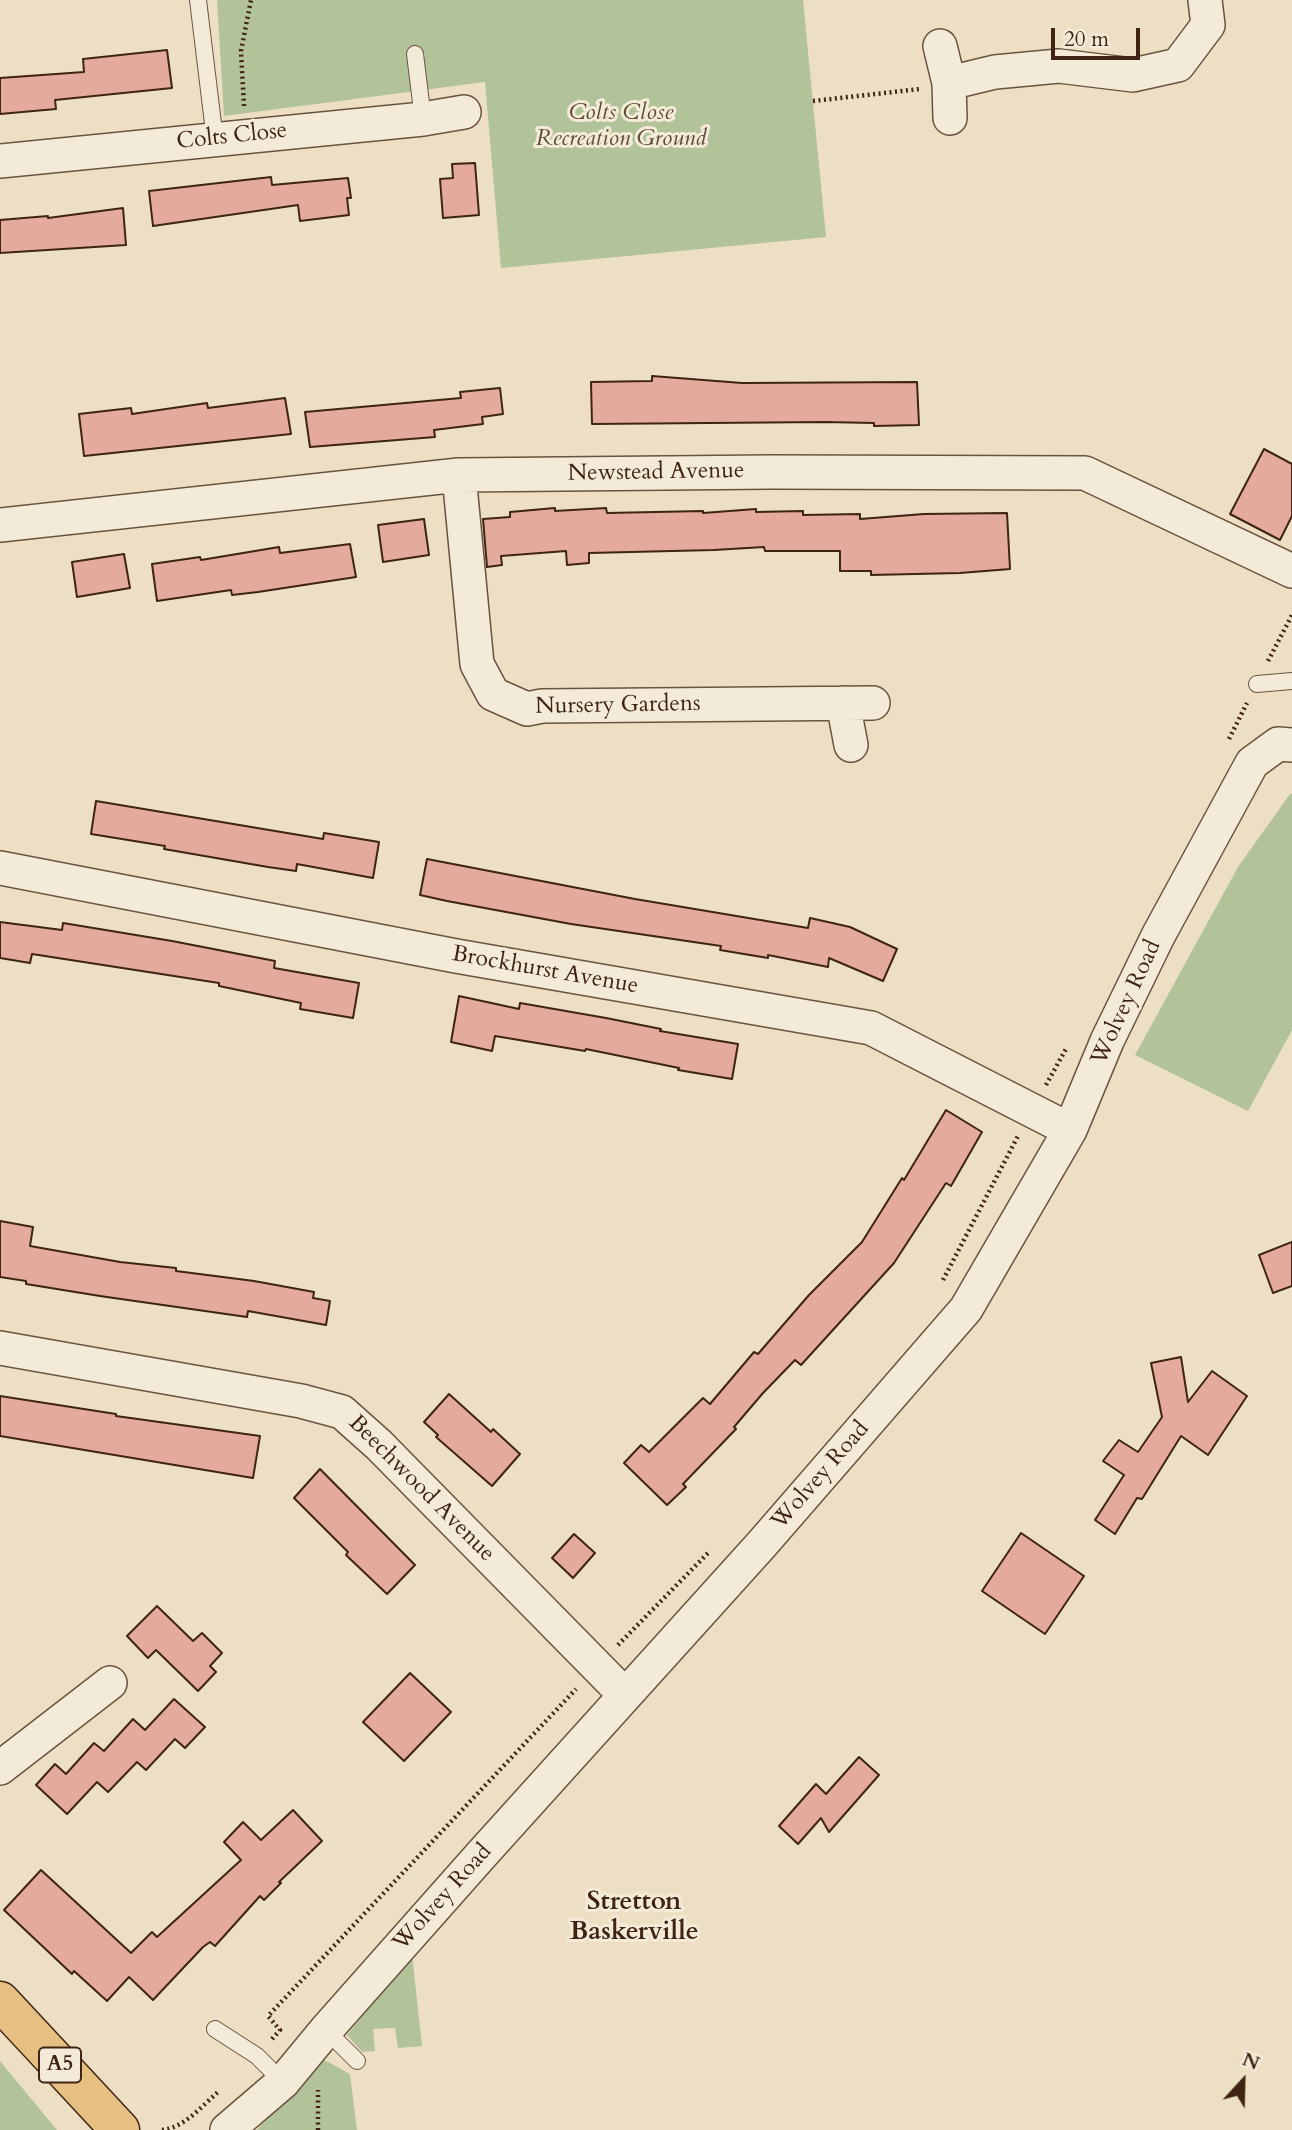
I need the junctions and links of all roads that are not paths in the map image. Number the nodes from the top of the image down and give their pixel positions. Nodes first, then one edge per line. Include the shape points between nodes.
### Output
1 (198, 0) edge
2 (1205, 0) edge
3 (940, 46) dead end
4 (415, 54) dead end
5 (949, 83) junction
6 (464, 112) dead end
7 (950, 118) dead end
8 (423, 119) junction
9 (230, 137) junction
10 (0, 162) edge
11 (458, 475) junction
12 (0, 525) edge
13 (1292, 571) edge
14 (1292, 681) edge
15 (1257, 684) road end
16 (1292, 745) edge
17 (851, 746) dead end
18 (0, 868) edge
19 (1070, 1130) junction
20 (0, 1348) edge
21 (110, 1683) dead end
22 (625, 1695) junction
23 (0, 1768) edge
24 (0, 2001) edge
25 (215, 2028) dead end
26 (326, 2030) junction
27 (357, 2060) dead end
28 (283, 2082) junction
29 (120, 2130) edge
30 (227, 2130) edge

1 - 9 lane
2 - 5 street via 1208,25 1178,65 1133,75 1059,66 995,72
3 - 5 street
4 - 8 lane
5 - 7 street
6 - 8 street, Colts Close
8 - 9 street, Colts Close
9 - 10 street, Colts Close
11 - 12 street, Newstead Avenue
11 - 13 street, Newstead Avenue via 1085,473
11 - 17 street, Nursery Gardens via 477,664 493,694 527,709 858,703
14 - 15 lane
16 - 19 street, Wolvey Road via 1278,744 1246,773 1141,971
18 - 19 street, Brockhurst Avenue via 456,956 871,1028
19 - 22 street, Wolvey Road via 966,1309
20 - 22 street, Beechwood Avenue via 342,1412
21 - 23 street
22 - 26 street, Wolvey Road
24 - 29 highway, A5
25 - 28 lane via 257,2056
26 - 27 lane
26 - 28 street, Wolvey Road
28 - 30 street, Wolvey Road

